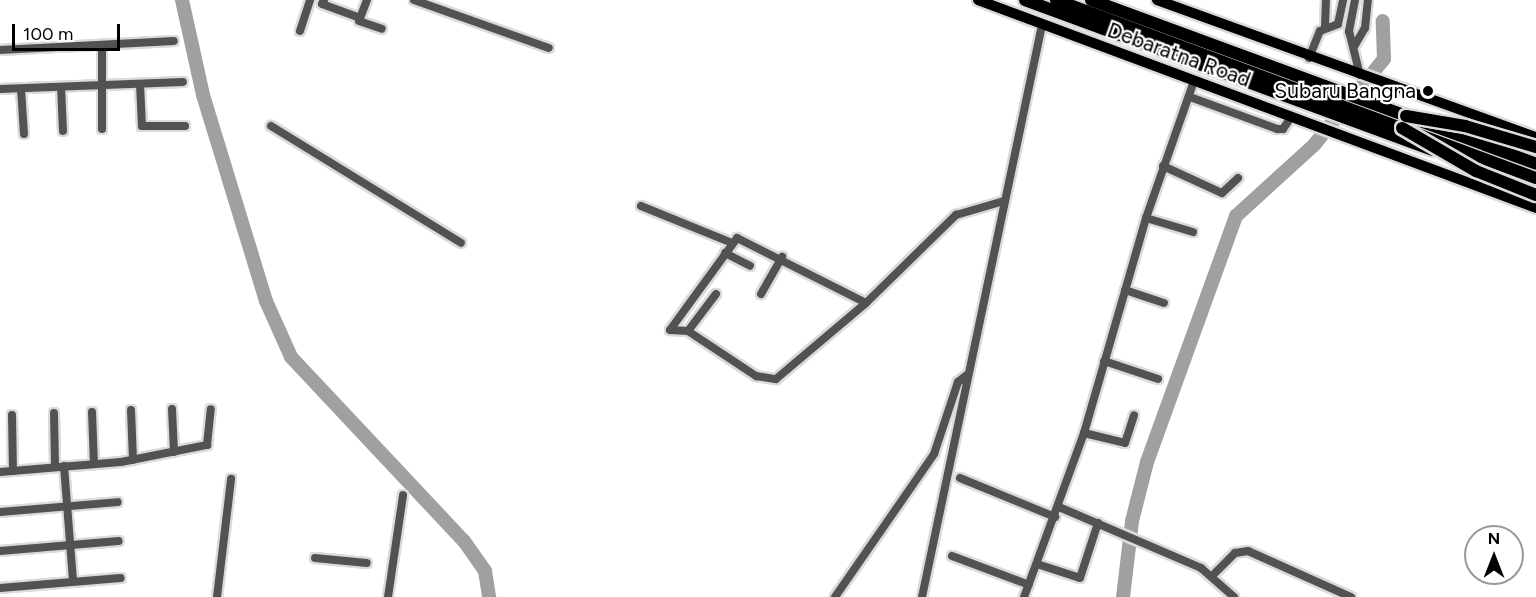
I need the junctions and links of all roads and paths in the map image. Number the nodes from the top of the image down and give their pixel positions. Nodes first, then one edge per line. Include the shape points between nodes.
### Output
1 (310, 0) edge
2 (324, 0) edge
3 (367, 0) edge
4 (414, 0) edge
5 (978, 0) edge
6 (1025, 0) edge
7 (1056, 0) edge
8 (1091, 0) edge
9 (1108, 0) edge
10 (1157, 0) edge
11 (1326, 0) edge
12 (1343, 0) edge
13 (1355, 0) edge
14 (1368, 0) edge
15 (360, 18) junction
16 (1338, 24) junction
17 (1042, 25) junction
18 (1325, 27) junction
19 (382, 28) dead end
20 (300, 31) dead end
21 (1349, 31) junction
22 (174, 41) dead end
23 (102, 45) junction
24 (1355, 45) junction
25 (549, 48) dead end
26 (0, 50) edge
27 (1309, 58) junction
28 (1360, 75) junction
29 (1194, 81) junction
30 (183, 82) dead end
31 (140, 84) junction
32 (104, 86) junction
33 (60, 87) junction
34 (0, 89) edge
35 (21, 89) junction
36 (1190, 97) junction
37 (1291, 117) junction
38 (1404, 122) junction
39 (185, 126) dead end
40 (271, 126) dead end
41 (102, 129) dead end
42 (63, 131) dead end
43 (1520, 132) junction
44 (24, 134) dead end
45 (1536, 136) edge
46 (1536, 147) edge
47 (1536, 158) edge
48 (1536, 164) edge
49 (1163, 166) junction
50 (1238, 178) dead end
51 (1536, 178) edge
52 (1536, 193) edge
53 (1004, 201) junction
54 (641, 206) dead end
55 (1536, 208) edge
56 (1146, 218) junction
57 (1193, 232) dead end
58 (461, 243) dead end
59 (732, 243) junction
60 (725, 253) junction
61 (782, 257) junction
62 (750, 266) dead end
63 (1125, 290) junction
64 (716, 294) dead end
65 (761, 294) dead end
66 (866, 303) junction
67 (1164, 303) dead end
68 (688, 332) junction
69 (1104, 361) junction
70 (967, 375) junction
71 (1158, 379) dead end
72 (172, 409) dead end
73 (211, 409) dead end
74 (131, 410) dead end
75 (92, 412) dead end
76 (54, 413) dead end
77 (12, 415) dead end
78 (1134, 416) dead end
79 (1084, 433) junction
80 (174, 452) junction
81 (133, 460) junction
82 (94, 464) junction
83 (64, 466) junction
84 (55, 467) junction
85 (13, 471) junction
86 (0, 472) edge
87 (960, 478) dead end
88 (231, 479) dead end
89 (403, 495) dead end
90 (118, 502) dead end
91 (67, 506) junction
92 (1059, 507) junction
93 (0, 512) edge
94 (1055, 517) junction
95 (1098, 524) junction
96 (119, 541) dead end
97 (70, 544) junction
98 (0, 551) edge
99 (952, 556) dead end
100 (315, 558) dead end
101 (368, 563) dead end
102 (1036, 564) junction
103 (1213, 575) junction
104 (121, 578) dead end
105 (73, 581) junction
106 (1029, 585) junction
107 (0, 588) edge
108 (1331, 593) edge
109 (1025, 595) edge
110 (217, 597) edge
111 (388, 597) edge
112 (835, 597) edge
113 (922, 597) edge
114 (1035, 597) edge
115 (1234, 597) edge
116 (1351, 597) edge

1 - 20 street
2 - 15 street via 322,4
3 - 15 street
4 - 25 street
5 - 17 main road, Debaratna Road
6 - 52 highway, Debaratna Road
7 - 38 highway
8 - 38 highway
9 - 47 highway, Debaratna Road
10 - 27 main road, Debaratna Road
11 - 18 street
12 - 16 street
13 - 21 street
14 - 24 street via 1365,28
15 - 19 street
16 - 18 street
16 - 21 street
17 - 29 main road, Debaratna Road
17 - 53 street
18 - 27 street
21 - 24 street
22 - 23 street
23 - 26 street
23 - 32 street
24 - 28 street
27 - 28 main road, Debaratna Road
28 - 43 main road, Debaratna Road
29 - 36 street
29 - 37 main road, Debaratna Road
30 - 31 street
31 - 32 street
31 - 39 street via 142,126
32 - 33 street
32 - 41 street
33 - 35 street
33 - 42 street
34 - 35 street
35 - 44 street
36 - 37 street via 1277,129 1283,129
36 - 49 street
37 - 55 main road, Debaratna Road
38 - 46 highway, bridge via 1465,126
38 - 48 highway, bridge
38 - 51 highway, bridge
38 - 52 highway, bridge via 1476,171
40 - 58 street
43 - 45 main road, Debaratna Road
43 - 47 main road, Debaratna Road
49 - 50 street via 1222,193
49 - 56 street
53 - 66 street via 956,215
53 - 70 street
54 - 59 street
56 - 57 street
56 - 63 street
59 - 60 street
59 - 61 street via 741,238
60 - 62 street
60 - 68 street via 670,330
61 - 65 street
61 - 66 street
63 - 67 street
63 - 69 street
64 - 68 street
66 - 68 street via 776,379 756,376
69 - 71 street
69 - 79 street
70 - 112 street via 958,382 934,454
70 - 113 street
72 - 80 street
73 - 80 street via 210,443
74 - 81 street
75 - 82 street
76 - 84 street
77 - 85 street
78 - 79 street via 1125,443
79 - 92 street
80 - 81 street
81 - 82 street
82 - 83 street
83 - 84 street
83 - 91 street
84 - 85 street
85 - 86 street
87 - 94 street
88 - 110 street
89 - 111 street
90 - 91 street
91 - 93 street
91 - 97 street
92 - 94 street
92 - 95 street
94 - 102 street
95 - 102 street via 1080,578
95 - 103 street
96 - 97 street
97 - 98 street
97 - 105 street
99 - 106 street
100 - 101 street
102 - 106 street
103 - 108 street via 1235,553 1248,550
103 - 115 street
104 - 105 street
105 - 107 street
106 - 109 street
108 - 116 street
109 - 114 street

